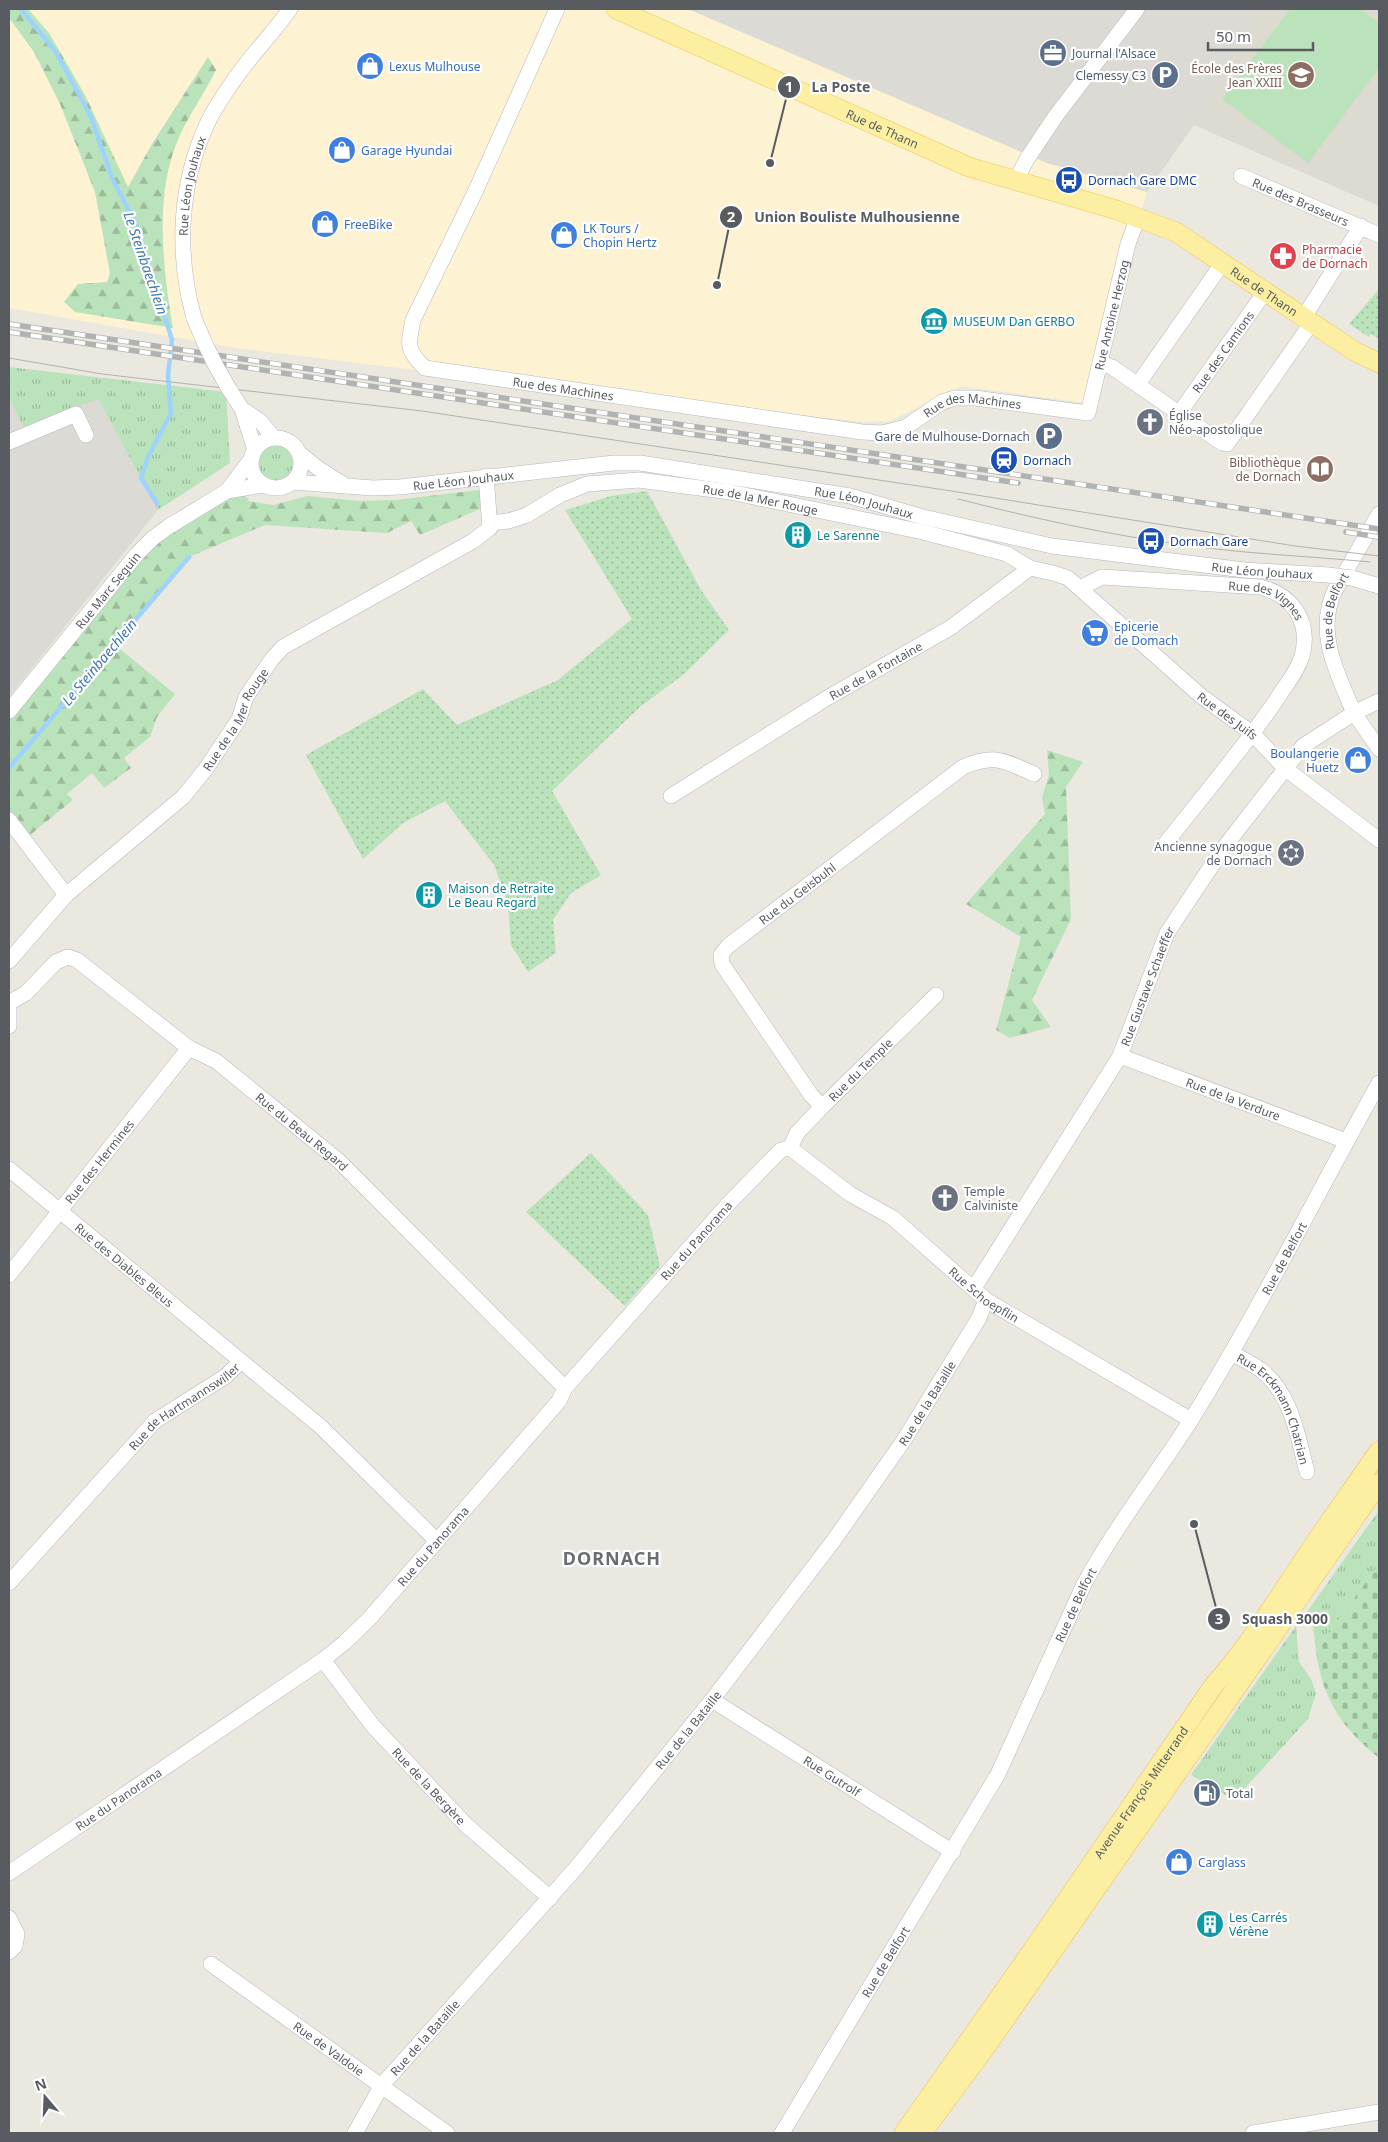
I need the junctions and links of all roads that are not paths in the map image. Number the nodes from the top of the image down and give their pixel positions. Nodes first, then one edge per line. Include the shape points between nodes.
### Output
1 (290, 9) edge
2 (557, 9) edge
3 (616, 9) edge
4 (1136, 9) edge
5 (1241, 176) dead end
6 (1016, 180) junction
7 (1138, 217) junction
8 (1361, 226) junction
9 (1379, 236) edge
10 (1222, 264) junction
11 (1265, 292) junction
12 (1308, 320) junction
13 (1374, 362) edge
14 (1101, 364) junction
15 (1379, 377) edge
16 (1138, 384) junction
17 (242, 409) junction
18 (1180, 412) junction
19 (1088, 413) joint
20 (86, 435) dead end
21 (274, 438) junction
22 (9, 442) edge
23 (300, 453) junction
24 (253, 454) junction
25 (486, 476) junction
26 (293, 482) junction
27 (263, 485) junction
28 (347, 486) junction
29 (227, 491) junction
30 (1379, 514) edge
31 (491, 523) junction
32 (1030, 568) junction
33 (1379, 586) edge
34 (1080, 588) junction
35 (1379, 701) edge
36 (9, 711) edge
37 (1354, 713) junction
38 (1253, 734) junction
39 (1379, 749) edge
40 (1286, 769) junction
41 (1034, 774) dead end
42 (671, 796) dead end
43 (9, 820) edge
44 (1379, 840) edge
45 (1165, 844) dead end
46 (66, 895) junction
47 (9, 960) edge
48 (936, 995) dead end
49 (9, 1003) edge
50 (9, 1009) edge
51 (9, 1026) edge
52 (189, 1048) junction
53 (1120, 1056) junction
54 (1379, 1083) edge
55 (822, 1107) junction
56 (1346, 1141) junction
57 (790, 1148) junction
58 (9, 1169) edge
59 (60, 1213) junction
60 (9, 1275) edge
61 (974, 1288) junction
62 (986, 1300) junction
63 (1231, 1352) junction
64 (241, 1361) junction
65 (565, 1388) junction
66 (1191, 1420) junction
67 (1379, 1452) edge
68 (1307, 1472) dead end
69 (1379, 1483) edge
70 (438, 1541) junction
71 (9, 1583) edge
72 (323, 1660) junction
73 (712, 1700) junction
74 (953, 1852) junction
75 (9, 1873) edge
76 (550, 1898) junction
77 (9, 1918) edge
78 (9, 1952) edge
79 (211, 1964) dead end
80 (382, 2085) junction
81 (1379, 2112) edge
82 (355, 2133) edge
83 (447, 2133) edge
84 (782, 2133) edge
85 (904, 2133) edge
86 (922, 2133) edge
87 (1253, 2133) edge

1 - 17 street, Rue Léon Jouhaux, bridge via 233,81 208,121 188,179 182,231 185,282 206,349
2 - 19 street, Rue des Machines via 476,190 413,320 409,342 412,356 425,368 862,432 882,433 906,427 942,402 964,397
3 - 6 main road, Rue de Thann via 945,157
4 - 6 street via 1055,117
5 - 8 street, Rue des Brasseurs
6 - 7 main road, Rue de Thann
7 - 10 main road, Rue de Thann via 1176,232
7 - 14 street, Rue Antoine Herzog via 1128,244
8 - 9 street, Rue des Brasseurs
8 - 12 street, Rue des Brasseurs
10 - 11 main road, Rue de Thann
10 - 16 street
11 - 12 main road, Rue de Thann
11 - 18 street, Rue des Camions
12 - 13 main road, Rue de Thann
12 - 18 street, Rue des Brasseurs via 1227,444
13 - 15 main road, Rue de Thann
14 - 16 street via 1112,367
14 - 19 street, Rue Antoine Herzog
16 - 18 street
17 - 21 street, Rue Léon Jouhaux via 260,421
17 - 24 street, Rue Léon Jouhaux
20 - 22 street via 76,414
21 - 23 street via 289,441
21 - 24 street via 266,440
23 - 26 street via 301,468
23 - 28 street
24 - 27 street via 253,473
24 - 29 street, Rue Marc Seguin
25 - 28 street, Rue Léon Jouhaux via 400,487
25 - 31 street
25 - 33 street, Rue Léon Jouhaux, bridge via 640,463 850,496 923,517 1082,551 1244,570 1328,575
26 - 27 street via 279,488
26 - 28 street, Rue Léon Jouhaux
27 - 29 street, Rue Marc Seguin
29 - 36 street, Rue Marc Seguin via 185,514 137,554
30 - 37 street, Rue de Belfort via 1335,590 1326,615 1332,657
31 - 32 street, Rue de la Mer Rouge via 527,516 560,494 587,484 639,480 730,492 923,532 1007,554
31 - 46 street, Rue de la Mer Rouge via 487,532 473,541 283,647 246,697 239,718 184,797
32 - 34 street via 1068,578
32 - 42 street, Rue de la Fontaine via 950,628 827,698
34 - 38 street, Rue des Juifs via 1201,696
34 - 38 street, Rue des Vignes via 1097,578 1112,577 1260,587 1286,599 1304,626 1302,658
35 - 37 street
37 - 39 street, Rue de Belfort
37 - 40 street, Rue Gustave Schaeffer via 1303,746
38 - 40 street, Rue des Juifs
38 - 45 street, Rue des Vignes
40 - 44 street, Rue des Juifs
40 - 53 street, Rue Gustave Schaeffer via 1222,850 1167,933
41 - 55 street, Rue du Geisbuhl via 1000,760 980,760 963,767 728,946 721,955 722,964
43 - 46 street
46 - 47 street, Rue de la Mer Rouge
48 - 55 street, Rue du Temple
49 - 52 street, Rue du Beau Regard via 26,993 56,962 68,957 77,960
50 - 51 street
52 - 59 street, Rue des Hermines
52 - 65 street, Rue du Beau Regard via 216,1061 339,1161
53 - 56 street, Rue de la Verdure
53 - 61 street, Rue Gustave Schaeffer
54 - 56 street, Rue de Belfort
55 - 57 street, Rue du Temple via 797,1133
56 - 63 street, Rue de Belfort
57 - 61 street, Rue Schoepflin via 850,1194 892,1218
57 - 65 street, Rue du Panorama via 781,1150 730,1202
58 - 59 street, Rue des Diables Bleus
59 - 60 street, Rue des Hermines
59 - 64 street, Rue des Diables Bleus
61 - 62 street, Rue Schoepflin
62 - 66 street, Rue Schoepflin
62 - 73 street, Rue de la Bataille via 979,1318 904,1440 834,1540
63 - 66 street, Rue de Belfort
63 - 68 street, Rue Erckmann Chatrian via 1262,1371 1278,1388 1290,1410
64 - 70 street, Rue de Hartmannswiller via 320,1426
64 - 71 street, Rue de Hartmannswiller via 226,1376 155,1421
65 - 70 street, Rue du Panorama via 559,1401
66 - 74 street, Rue de Belfort via 1098,1557 998,1774
67 - 85 main road, Avenue François Mitterrand via 1300,1564 1257,1632 1209,1693
69 - 86 main road, Avenue François Mitterrand via 987,2045
70 - 72 street, Rue du Panorama via 369,1619
72 - 75 street, Rue du Panorama
72 - 76 street, Rue de la Bergère via 373,1726 465,1824
73 - 74 street, Rue Gutrolf
73 - 76 street, Rue de la Bataille
74 - 84 street, Rue de Belfort
76 - 80 street, Rue de la Bataille
77 - 78 street via 17,1934 15,1946
79 - 80 street, Rue de Valdoie
80 - 82 street, Rue de la Bataille
80 - 83 street, Rue de Valdoie
81 - 87 street

